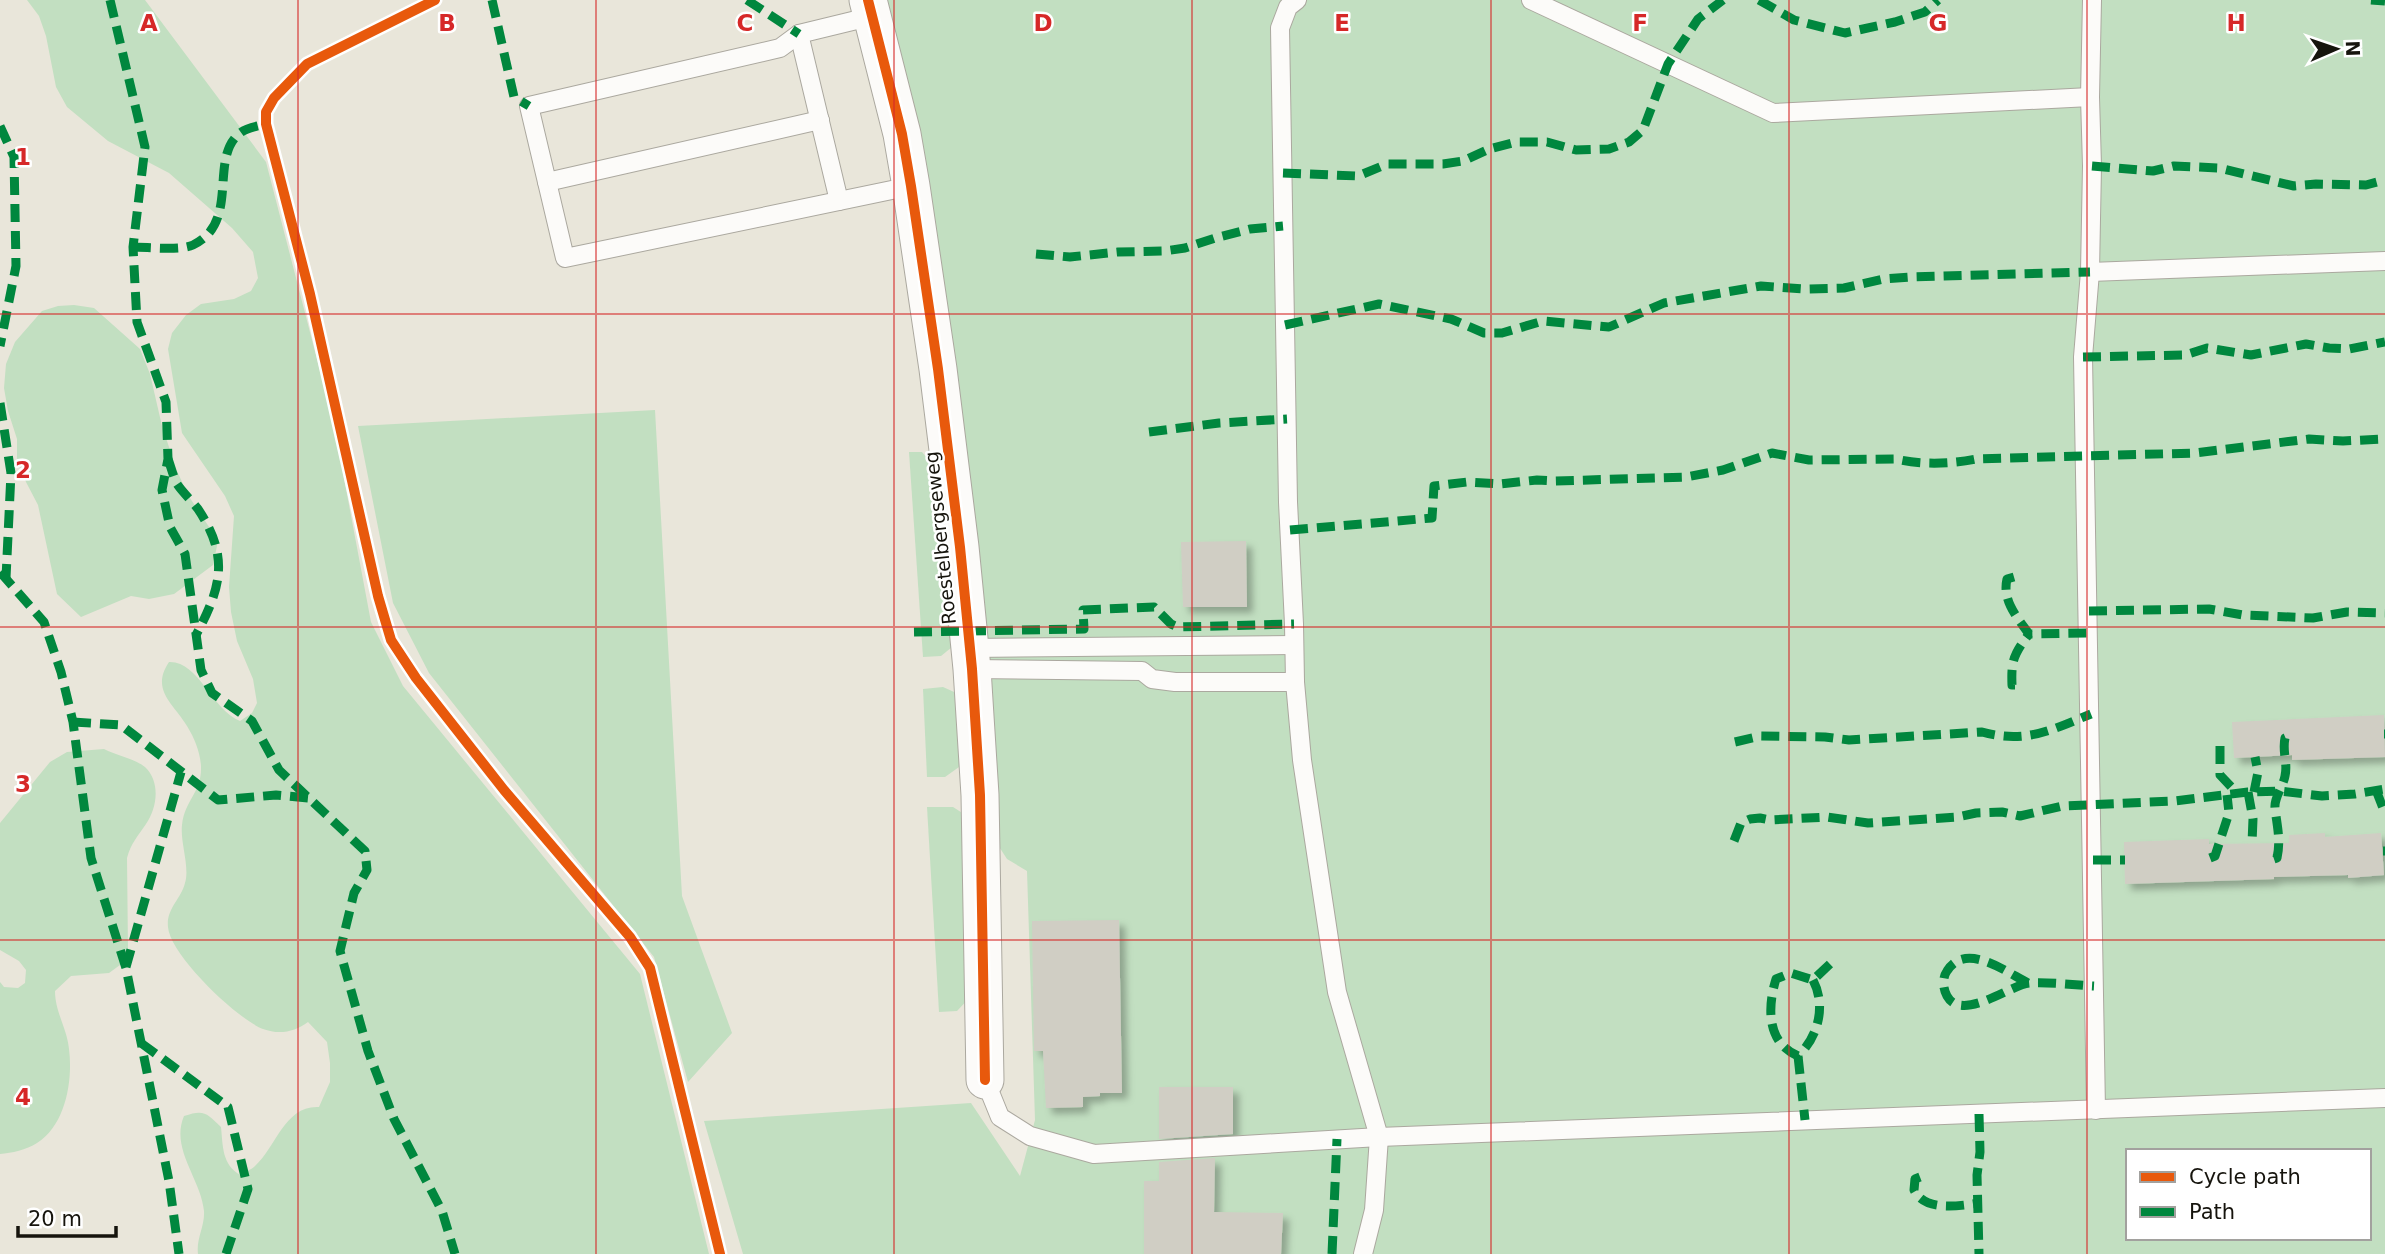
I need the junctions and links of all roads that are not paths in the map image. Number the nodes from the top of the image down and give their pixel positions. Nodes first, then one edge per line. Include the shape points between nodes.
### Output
1 (1297, 0) edge
2 (1531, 0) edge
3 (2092, 0) edge
4 (871, 8) edge
5 (799, 34) junction
6 (2090, 97) junction
7 (820, 120) junction
8 (547, 182) junction
9 (911, 186) junction
10 (839, 201) junction
11 (2385, 261) edge
12 (2090, 272) junction
13 (1294, 645) junction
14 (971, 659) junction
15 (1295, 681) junction
16 (985, 1080) joint
17 (2385, 1098) edge
18 (2096, 1110) junction
19 (1379, 1137) junction
20 (1363, 1254) edge

1 - 13 lane via 1288,7 1280,29
2 - 6 lane via 1773,113
3 - 6 lane
4 - 5 lane
4 - 9 street, Roestelbergseweg
5 - 7 lane
5 - 8 lane via 780,48 529,106
6 - 12 lane
7 - 8 lane
7 - 10 lane
8 - 10 lane via 565,258
9 - 10 lane
9 - 14 street, Roestelbergseweg via 940,386
11 - 12 lane
12 - 18 lane via 2084,357
13 - 14 lane
13 - 15 lane
14 - 15 lane via 1142,671 1152,679 1175,682
14 - 16 street, Roestelbergseweg via 980,795
15 - 19 lane via 1302,760 1337,992
16 - 19 lane via 1000,1117 1030,1136 1094,1154
17 - 18 lane
18 - 19 lane
19 - 20 lane via 1374,1210

